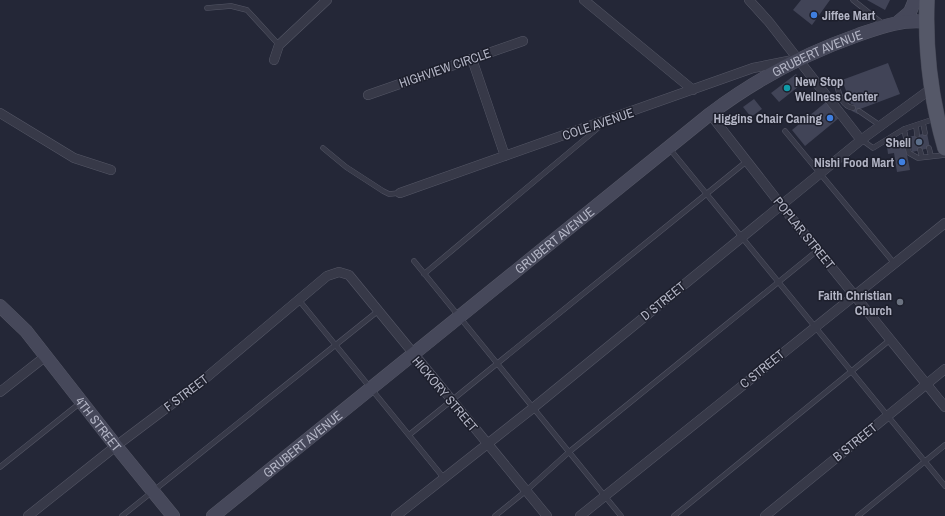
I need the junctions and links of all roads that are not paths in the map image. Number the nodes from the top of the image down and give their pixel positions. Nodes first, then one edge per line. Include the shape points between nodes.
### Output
1 (327, 0) edge
2 (584, 0) edge
3 (749, 0) edge
4 (854, 0) edge
5 (915, 0) edge
6 (927, 0) edge
7 (207, 8) dead end
8 (927, 22) junction
9 (891, 24) junction
10 (523, 41) dead end
11 (279, 46) junction
12 (472, 59) junction
13 (797, 59) junction
14 (274, 60) dead end
15 (836, 82) dead end
16 (932, 88) junction
17 (693, 90) junction
18 (368, 95) dead end
19 (853, 108) dead end
20 (859, 111) dead end
21 (0, 113) edge
22 (710, 114) junction
23 (938, 118) junction
24 (607, 120) junction
25 (923, 123) junction
26 (916, 125) junction
27 (881, 126) junction
28 (904, 129) junction
29 (785, 131) dead end
30 (925, 133) dead end
31 (917, 135) dead end
32 (861, 140) junction
33 (322, 148) dead end
34 (669, 148) junction
35 (929, 148) dead end
36 (945, 148) edge
37 (920, 150) dead end
38 (945, 155) edge
39 (505, 156) junction
40 (930, 156) junction
41 (922, 157) junction
42 (747, 161) junction
43 (111, 170) dead end
44 (821, 173) junction
45 (400, 193) joint
46 (705, 194) junction
47 (781, 205) junction
48 (945, 223) edge
49 (742, 237) junction
50 (818, 250) junction
51 (414, 261) dead end
52 (894, 263) junction
53 (343, 272) joint
54 (424, 274) junction
55 (778, 283) junction
56 (855, 294) junction
57 (298, 299) junction
58 (0, 306) edge
59 (378, 311) junction
60 (459, 317) junction
61 (815, 327) junction
62 (891, 339) junction
63 (336, 344) junction
64 (413, 354) junction
65 (46, 356) junction
66 (498, 363) junction
67 (945, 369) edge
68 (851, 372) junction
69 (926, 384) junction
70 (372, 388) junction
71 (0, 392) edge
72 (452, 400) junction
73 (82, 402) junction
74 (945, 406) edge
75 (533, 408) junction
76 (887, 416) junction
77 (409, 435) junction
78 (486, 443) junction
79 (945, 445) edge
80 (116, 446) junction
81 (569, 452) junction
82 (925, 462) junction
83 (0, 467) edge
84 (443, 477) junction
85 (945, 486) edge
86 (527, 490) junction
87 (153, 491) junction
88 (605, 496) junction
89 (28, 516) edge
90 (122, 516) edge
91 (174, 516) edge
92 (213, 516) edge
93 (396, 516) edge
94 (495, 516) edge
95 (547, 516) edge
96 (580, 516) edge
97 (621, 516) edge
98 (674, 516) edge
99 (765, 516) edge
100 (858, 516) edge

1 - 11 street
2 - 17 street
3 - 13 street via 762,12
4 - 9 lane
5 - 9 street via 910,12
6 - 8 main road
7 - 11 lane via 231,6 247,10
8 - 9 street, GRUBERT AVENUE
8 - 16 main road
9 - 13 street, GRUBERT AVENUE
10 - 12 street, HIGHVIEW CIRCLE
11 - 14 street
12 - 18 street, HIGHVIEW CIRCLE
12 - 39 street
13 - 17 street, COLE AVENUE via 764,65
13 - 22 street, GRUBERT AVENUE via 755,82
13 - 32 street
15 - 19 lane via 843,103
16 - 23 main road
16 - 27 street, D STREET
17 - 24 street, COLE AVENUE
20 - 27 lane
21 - 43 street via 74,158
22 - 34 street, GRUBERT AVENUE
22 - 42 street, POPLAR STREET
23 - 25 lane
23 - 36 main road
24 - 39 street, COLE AVENUE
24 - 54 lane
25 - 26 lane
25 - 30 lane
26 - 28 lane
26 - 31 lane
27 - 32 street, D STREET
28 - 32 lane via 873,148
28 - 41 lane via 909,153 918,158
29 - 44 lane
32 - 44 street, D STREET
33 - 45 lane via 383,191 389,194
34 - 46 lane
34 - 60 street, GRUBERT AVENUE
35 - 40 lane
37 - 41 lane
38 - 40 lane
39 - 45 street, COLE AVENUE
40 - 41 lane
42 - 46 lane
42 - 47 street, POPLAR STREET
44 - 47 street, D STREET
44 - 52 lane
46 - 49 lane
46 - 66 lane
47 - 49 street, D STREET
47 - 50 street, POPLAR STREET
48 - 52 street, C STREET
49 - 55 lane
49 - 75 street, D STREET
50 - 55 lane
50 - 56 street, POPLAR STREET
51 - 54 lane
52 - 56 street, C STREET
53 - 57 street, F STREET via 329,275
53 - 59 street, HICKORY STREET via 349,275
54 - 60 lane
55 - 61 lane
55 - 81 lane
56 - 61 street, C STREET
56 - 62 street, POPLAR STREET
57 - 63 lane
57 - 80 street, F STREET via 201,382
58 - 65 street, 4TH STREET via 26,330
59 - 63 lane
59 - 64 street, HICKORY STREET
60 - 64 street, GRUBERT AVENUE
60 - 66 lane
61 - 68 lane
61 - 88 street, C STREET
62 - 68 lane
62 - 69 street, POPLAR STREET
63 - 70 lane
63 - 87 lane
64 - 70 street, GRUBERT AVENUE
64 - 72 street, HICKORY STREET
65 - 71 street
65 - 73 street, 4TH STREET
66 - 72 lane
66 - 75 lane
67 - 69 street, B STREET
68 - 76 lane
68 - 98 lane
69 - 74 street, POPLAR STREET
69 - 76 street, B STREET
70 - 77 lane
70 - 92 street, GRUBERT AVENUE
72 - 77 lane
72 - 78 street, HICKORY STREET
73 - 80 street, 4TH STREET
73 - 83 lane
75 - 78 street, D STREET
75 - 81 lane
76 - 82 lane
76 - 99 street, B STREET
77 - 84 lane
78 - 84 street, D STREET
78 - 86 street, HICKORY STREET
79 - 82 lane
80 - 87 street, 4TH STREET
80 - 89 street, F STREET
81 - 86 lane
81 - 88 lane
82 - 85 lane
82 - 100 lane
84 - 93 street, D STREET
86 - 94 lane
86 - 95 street, HICKORY STREET
87 - 90 lane
87 - 91 street, 4TH STREET
88 - 96 street, C STREET
88 - 97 lane

